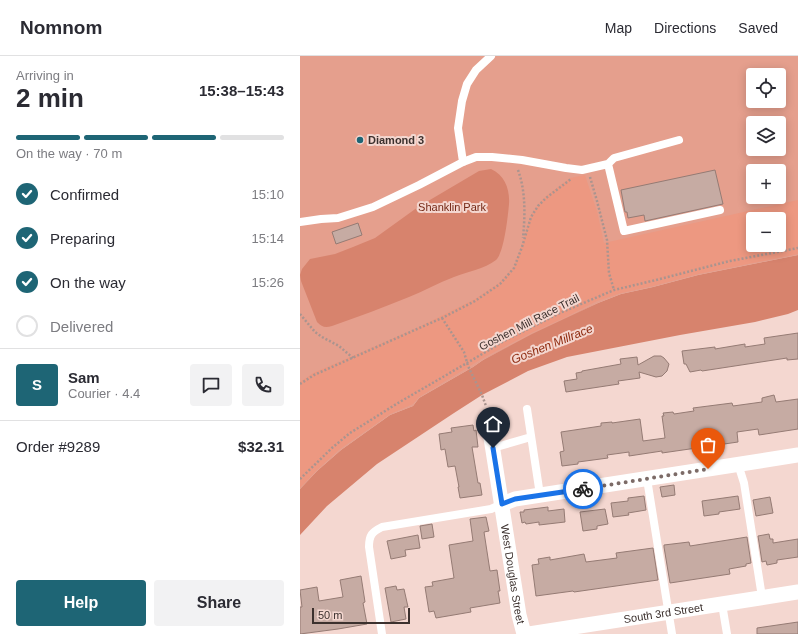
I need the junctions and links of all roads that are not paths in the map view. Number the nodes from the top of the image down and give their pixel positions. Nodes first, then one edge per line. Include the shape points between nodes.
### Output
1 (491, 56) edge
2 (679, 140) dead end
3 (463, 162) junction
4 (608, 164) junction
5 (720, 210) dead end
6 (300, 222) edge
7 (527, 409) dead end
8 (488, 420) dead end
9 (531, 437) junction
10 (493, 448) junction
11 (798, 455) edge
12 (738, 464) junction
13 (647, 479) junction
14 (540, 495) junction
15 (502, 504) junction
16 (798, 592) edge
17 (762, 597) junction
18 (722, 604) junction
19 (669, 612) junction
20 (382, 634) edge
21 (524, 634) edge
22 (528, 634) edge
23 (672, 634) edge
24 (727, 634) edge

1 - 3 lane via 466,84 458,128
2 - 4 lane via 614,158
3 - 4 lane via 476,157 492,157 582,170
3 - 6 lane via 373,207 338,218
4 - 5 lane via 624,231
7 - 9 lane
8 - 10 street, West Douglas Street
9 - 10 lane
9 - 14 lane
10 - 15 street, West Douglas Street
11 - 12 street
12 - 13 street
12 - 17 lane via 744,483
13 - 14 street
13 - 19 lane
14 - 15 street
15 - 20 lane via 490,509 382,527 372,534 369,540
15 - 21 street, West Douglas Street
16 - 17 street, South 3rd Street
17 - 18 street, South 3rd Street
18 - 19 street, South 3rd Street
18 - 24 lane
19 - 22 street, South 3rd Street
19 - 23 lane

